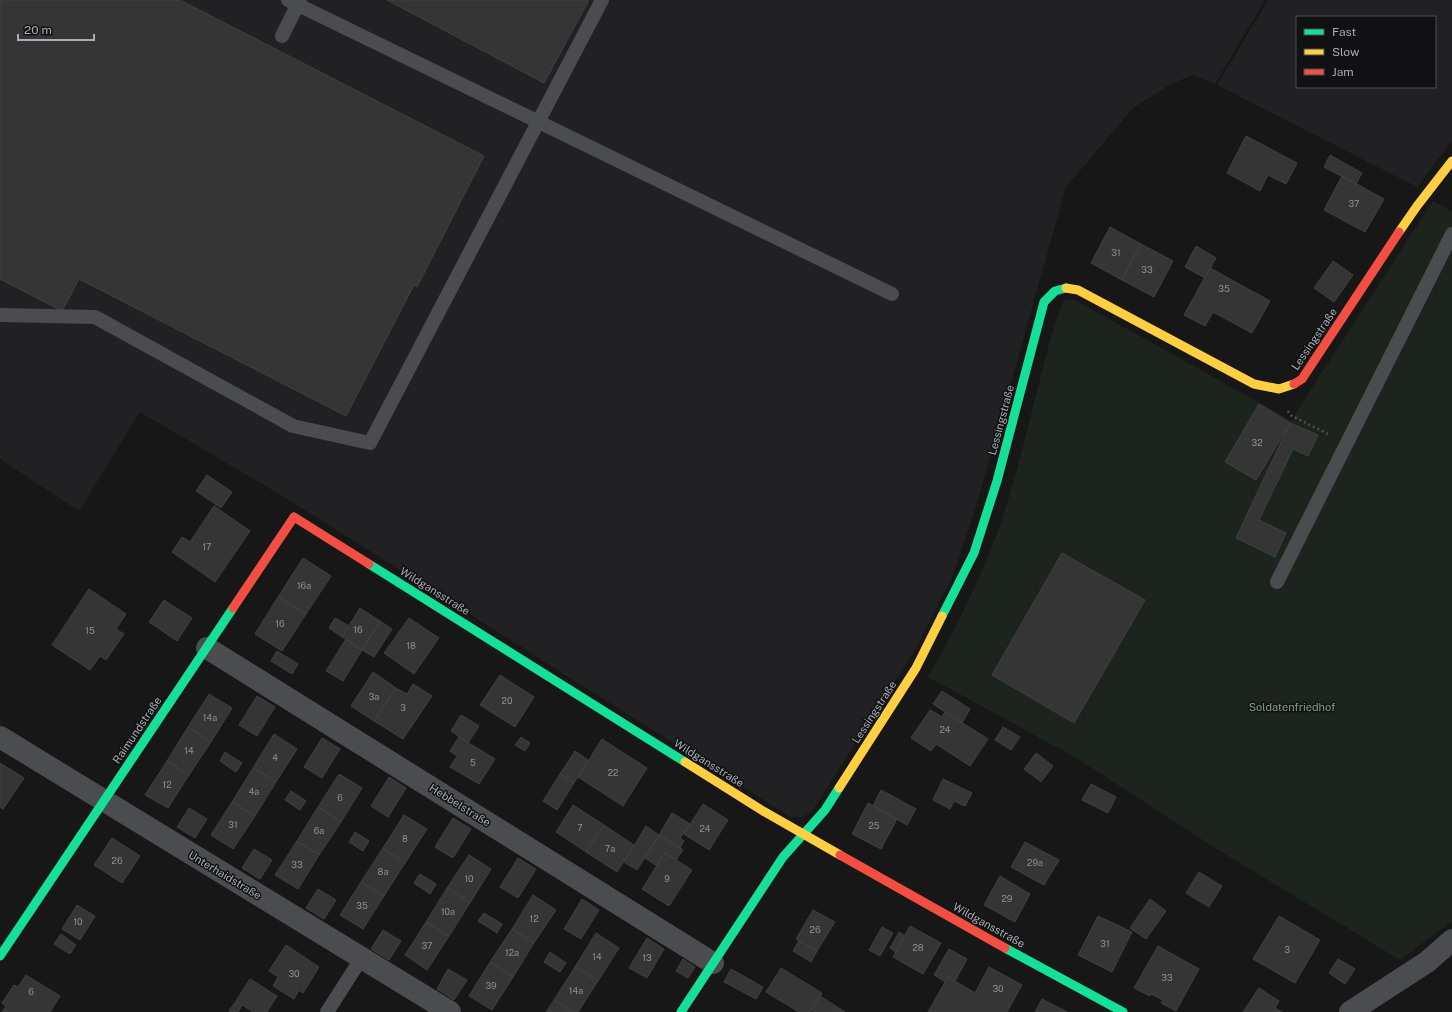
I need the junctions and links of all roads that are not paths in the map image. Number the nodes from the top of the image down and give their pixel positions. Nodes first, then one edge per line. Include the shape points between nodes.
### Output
1 (602, 0) edge
2 (295, 2) edge
3 (282, 36) dead end
4 (539, 122) junction
5 (1449, 171) edge
6 (1452, 234) edge
7 (892, 294) dead end
8 (0, 315) edge
9 (294, 517) joint
10 (1277, 582) dead end
11 (207, 648) junction
12 (0, 737) edge
13 (104, 801) junction
14 (803, 835) junction
15 (1452, 940) edge
16 (0, 956) edge
17 (362, 959) junction
18 (713, 963) junction
19 (327, 1012) edge
20 (450, 1012) edge
21 (681, 1012) edge
22 (1122, 1012) edge
23 (1350, 1012) edge

1 - 4 lane
2 - 3 lane
2 - 4 lane
4 - 7 lane
4 - 8 lane via 370,443 294,426 95,317
5 - 14 street, Lessingstraße via 1417,206 1302,379 1291,386 1280,389 1254,384 1078,290 1062,287 1053,292 1044,302 997,481 974,553 916,668 825,810
6 - 10 lane
9 - 11 street, Raimundstraße
9 - 14 street, Wildgansstraße
11 - 13 street, Raimundstraße
11 - 18 street, Hebbelstraße
12 - 13 street, Unterhaidstraße
13 - 16 street, Raimundstraße
13 - 17 street, Unterhaidstraße
14 - 18 street, Lessingstraße via 783,857
14 - 22 street, Wildgansstraße
15 - 23 street via 1427,962
17 - 19 lane
17 - 20 street, Unterhaidstraße
18 - 21 street, Lessingstraße

